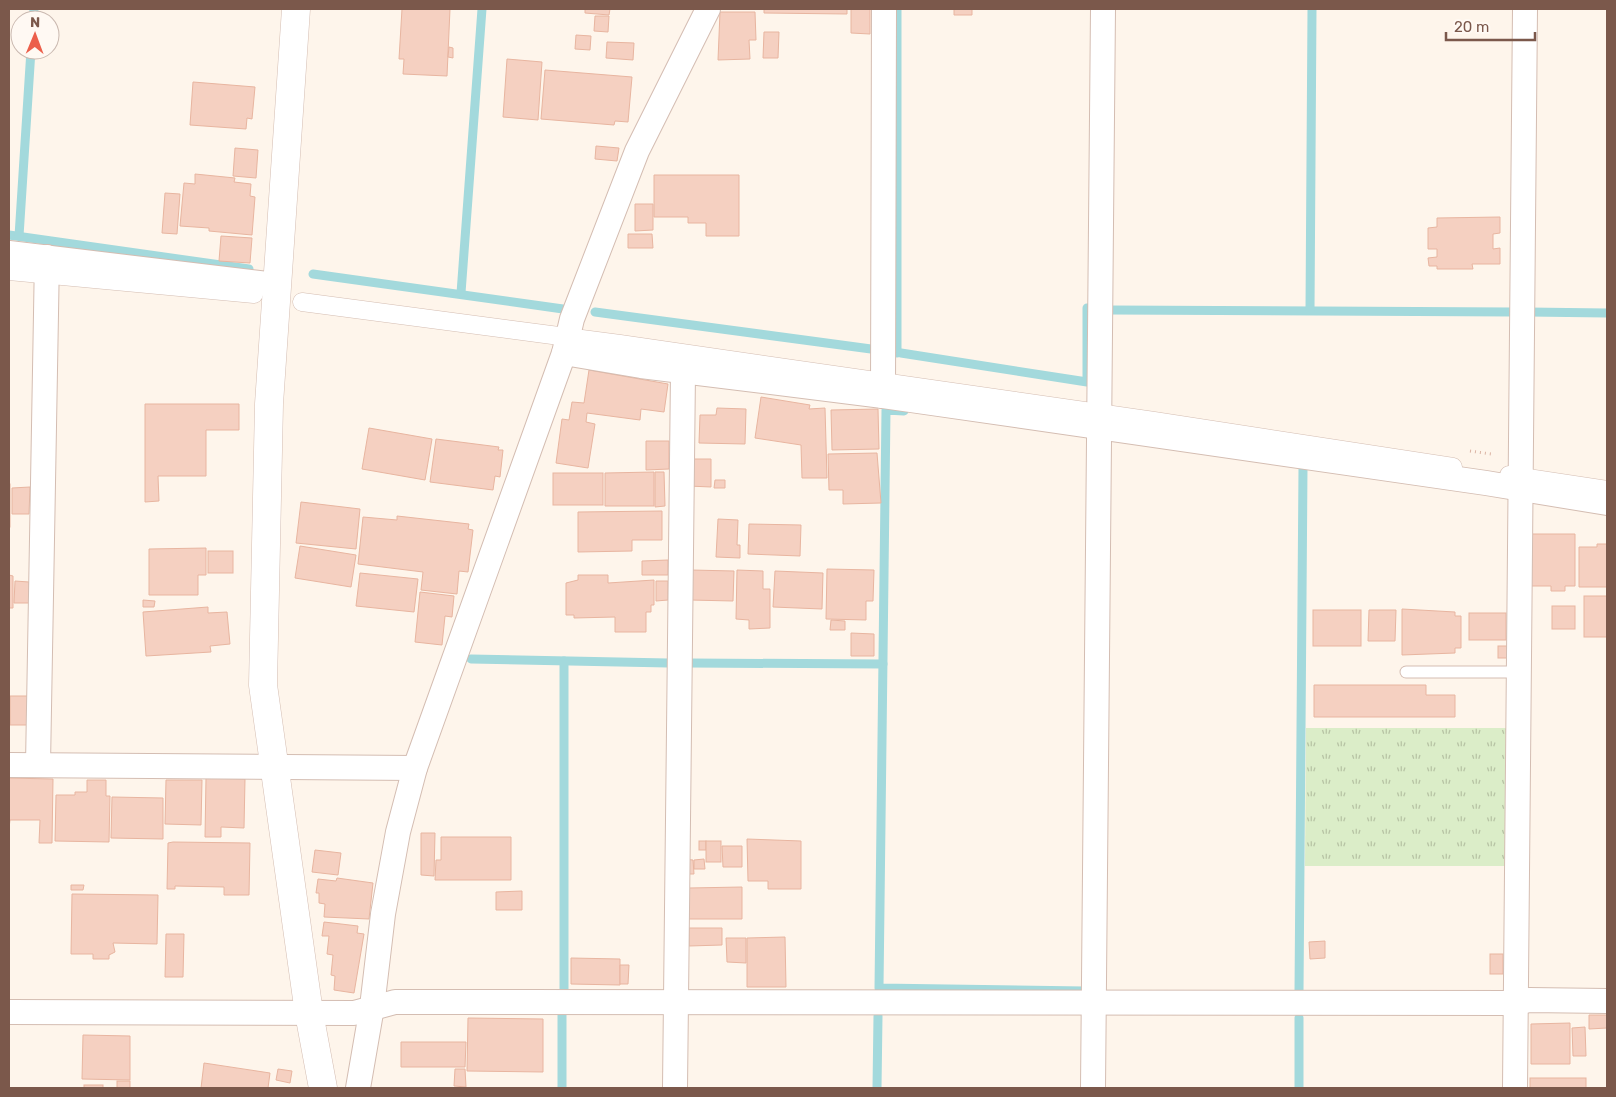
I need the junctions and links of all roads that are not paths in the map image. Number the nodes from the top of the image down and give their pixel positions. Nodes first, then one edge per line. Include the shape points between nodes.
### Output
1 (296, 9) edge
2 (708, 9) edge
3 (884, 9) edge
4 (1103, 9) edge
5 (1525, 9) edge
6 (9, 253) edge
7 (47, 266) junction
8 (9, 271) edge
9 (265, 290) junction
10 (302, 302) dead end
11 (566, 345) junction
12 (683, 372) junction
13 (883, 389) junction
14 (1099, 420) junction
15 (1520, 482) junction
16 (1607, 490) edge
17 (1607, 503) edge
18 (1406, 672) dead end
19 (1517, 672) junction
20 (9, 765) edge
21 (38, 765) junction
22 (274, 766) junction
23 (415, 768) junction
24 (1607, 1001) edge
25 (676, 1002) junction
26 (1093, 1002) junction
27 (1516, 1003) junction
28 (372, 1007) junction
29 (9, 1012) edge
30 (309, 1013) junction
31 (323, 1088) edge
32 (358, 1088) edge
33 (674, 1088) edge
34 (1093, 1088) edge
35 (1515, 1088) edge

1 - 9 street
2 - 11 street via 637,151 572,320
3 - 13 street
4 - 14 street
5 - 15 street
6 - 7 street
7 - 8 street
7 - 9 street
7 - 21 street
9 - 22 street via 269,404 263,685
10 - 11 street
11 - 12 street
11 - 13 street
11 - 23 street
12 - 13 street
12 - 25 street
13 - 14 street
14 - 15 street
14 - 26 street
15 - 16 street
15 - 17 street
15 - 19 street
18 - 19 lane
19 - 27 street
20 - 21 street
21 - 22 street
22 - 23 street
22 - 30 street
23 - 28 street via 398,832 383,914
24 - 27 street via 1529,1000
25 - 26 street
25 - 28 street via 394,1002
25 - 33 street
26 - 27 street
26 - 34 street
27 - 35 street
28 - 30 street via 354,1013
28 - 32 street
29 - 30 street
30 - 31 street

